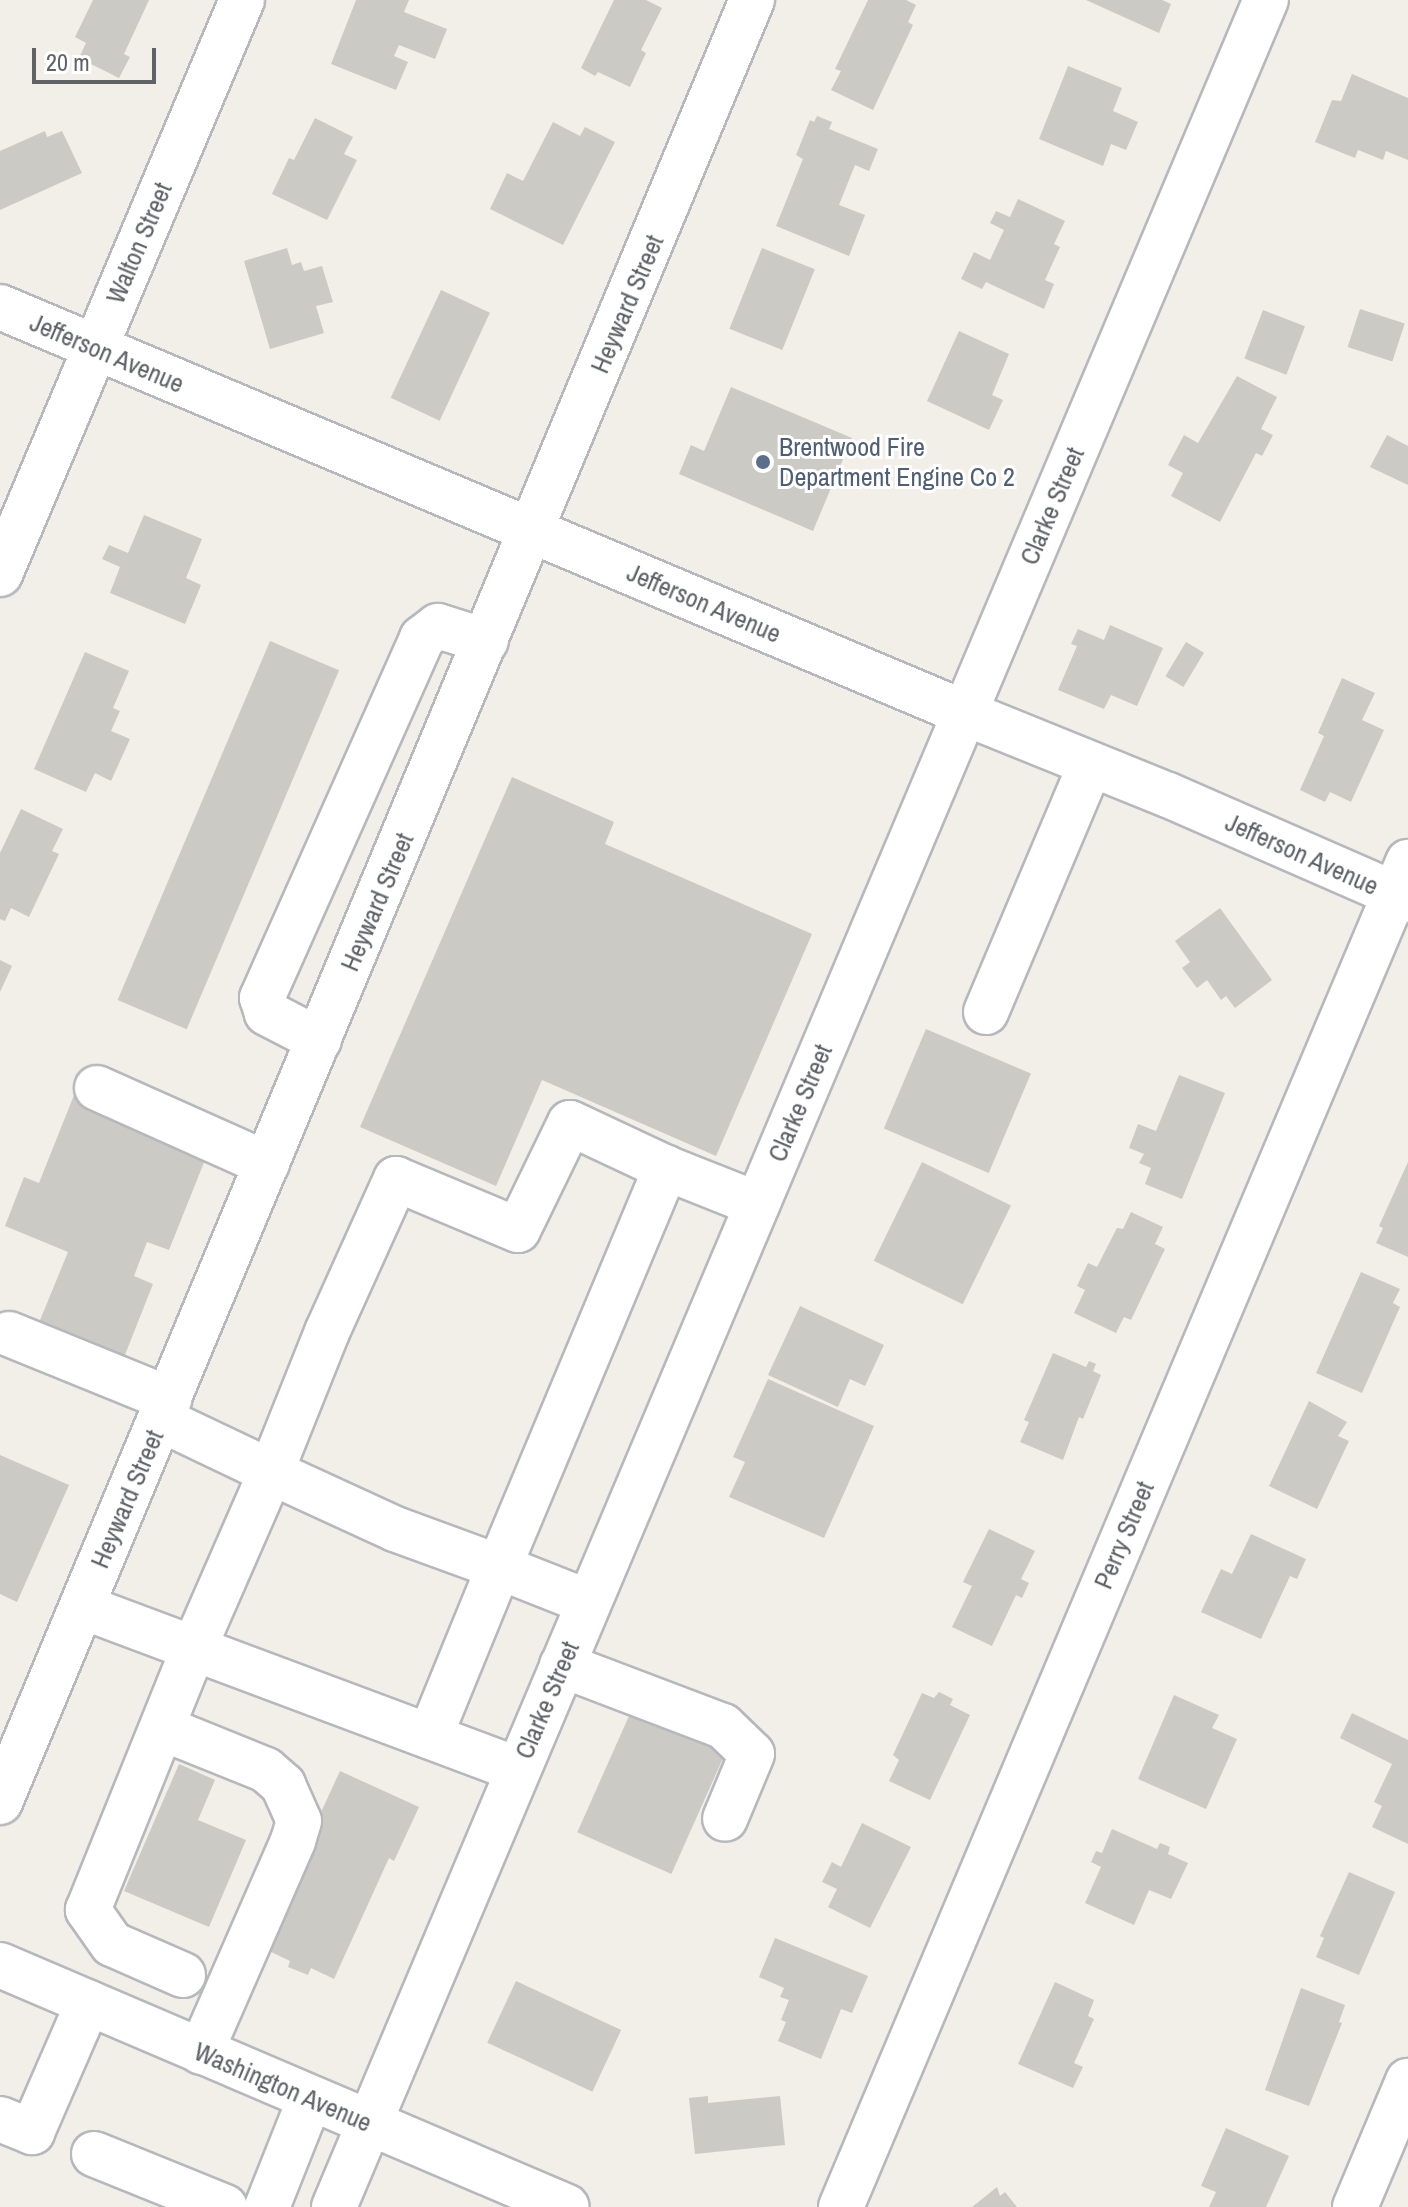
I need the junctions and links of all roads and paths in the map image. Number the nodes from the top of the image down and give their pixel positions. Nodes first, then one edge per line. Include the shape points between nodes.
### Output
1 (242, 0) edge
2 (752, 0) edge
3 (1266, 0) edge
4 (0, 307) edge
5 (95, 348) junction
6 (533, 530) junction
7 (0, 574) edge
8 (486, 641) junction
9 (965, 713) junction
10 (1091, 764) junction
11 (1403, 886) edge
12 (986, 1012) dead end
13 (319, 1040) junction
14 (97, 1088) dead end
15 (267, 1164) junction
16 (666, 1168) junction
17 (757, 1204) junction
18 (9, 1334) dead end
19 (164, 1409) junction
20 (271, 1472) junction
21 (499, 1567) junction
22 (588, 1602) junction
23 (83, 1607) junction
24 (194, 1648) junction
25 (562, 1665) junction
26 (162, 1728) junction
27 (430, 1736) junction
28 (517, 1769) junction
29 (0, 1802) edge
30 (725, 1819) dead end
31 (133, 1953) junction
32 (0, 1965) edge
33 (183, 1975) dead end
34 (98, 2007) junction
35 (201, 2052) junction
36 (1408, 2081) edge
37 (310, 2099) junction
38 (0, 2119) edge
39 (368, 2124) junction
40 (94, 2154) dead end
41 (225, 2207) edge
42 (267, 2207) edge
43 (334, 2207) edge
44 (567, 2207) edge
45 (841, 2207) edge
46 (1355, 2207) edge

1 - 5 street, Walton Street
2 - 6 street, Heyward Street
3 - 9 street, Clarke Street
4 - 5 street, Jefferson Avenue
5 - 6 street, Jefferson Avenue
5 - 7 street, Walton Street
6 - 8 street, Heyward Street
6 - 9 street, Jefferson Avenue
8 - 13 street, Heyward Street
8 - 13 street via 438,626 422,638 262,998 267,1013
9 - 10 street, Jefferson Avenue
9 - 17 street, Clarke Street
10 - 11 street, Jefferson Avenue
10 - 12 street
11 - 45 street, Perry Street
13 - 15 street, Heyward Street
14 - 15 street
15 - 19 street, Heyward Street
16 - 17 street
16 - 20 street via 570,1123 518,1230 396,1179
16 - 21 street
17 - 22 street, Clarke Street
18 - 19 street
19 - 20 street
19 - 23 street, Heyward Street
20 - 21 street via 395,1529
20 - 24 street
21 - 22 street
21 - 27 street
22 - 25 street, Clarke Street
23 - 24 street
23 - 29 street, Heyward Street
24 - 26 street
24 - 27 street
25 - 28 street, Clarke Street
25 - 30 street via 723,1726 752,1754
26 - 31 street via 88,1910 112,1944
26 - 35 street via 266,1770 283,1785 299,1821
27 - 28 street
28 - 39 street, Clarke Street
31 - 33 street
31 - 34 street
32 - 34 street, Washington Avenue
34 - 35 street, Washington Avenue
34 - 38 street via 32,2132
35 - 37 street, Washington Avenue
36 - 46 street
37 - 39 street, Washington Avenue
37 - 42 street
39 - 43 street, Clarke Street
39 - 44 street, Washington Avenue
40 - 41 street

